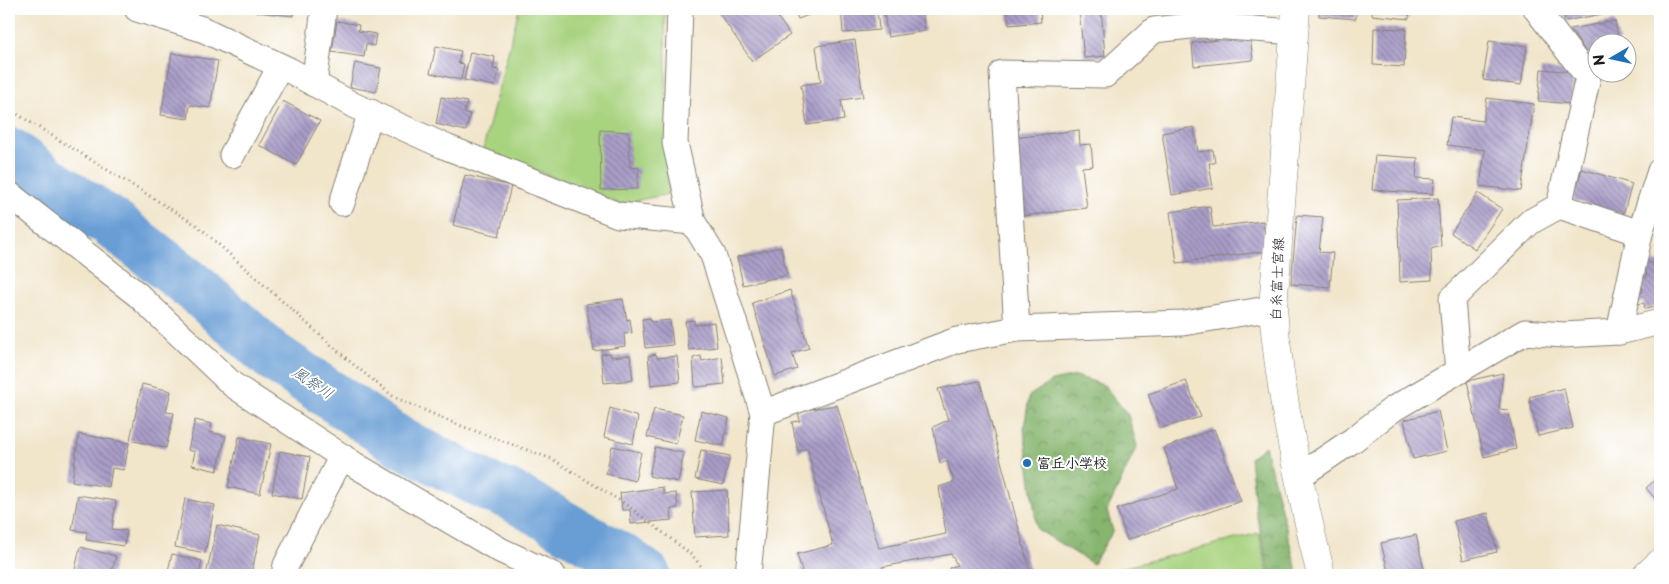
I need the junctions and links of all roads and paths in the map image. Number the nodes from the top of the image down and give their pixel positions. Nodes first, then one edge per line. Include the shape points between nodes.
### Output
1 (137, 9) edge
2 (324, 9) edge
3 (680, 9) edge
4 (1536, 9) edge
5 (1295, 20) edge
6 (280, 67) junction
7 (314, 84) junction
8 (9, 109) edge
9 (371, 112) junction
10 (232, 155) dead end
11 (1660, 171) edge
12 (9, 194) edge
13 (342, 203) dead end
14 (1559, 206) junction
15 (693, 222) junction
16 (1640, 233) junction
17 (1273, 308) junction
18 (1660, 322) edge
19 (1017, 329) junction
20 (1620, 332) junction
21 (1458, 372) junction
22 (763, 413) junction
23 (342, 456) junction
24 (1298, 477) junction
25 (1660, 563) edge
26 (284, 575) edge
27 (553, 575) edge
28 (708, 575) edge
29 (748, 575) edge
30 (1321, 575) edge
31 (1646, 575) edge

1 - 6 street via 202,29
2 - 7 street
3 - 15 street via 675,143
4 - 14 street via 1588,77
5 - 17 main road, 白糸富士宮線
5 - 19 street via 1154,30 1105,75 1002,72
6 - 7 street
6 - 10 street
7 - 9 street
8 - 28 path via 198,226 394,397 552,459 626,505 692,555
9 - 13 street
9 - 15 street via 446,147 618,215
11 - 16 street
12 - 23 street via 138,295 233,385
14 - 16 street
14 - 21 street via 1530,222 1452,299
15 - 22 street via 713,255
16 - 20 street
17 - 19 street via 1183,323
17 - 24 main road, 白糸富士宮線 via 1277,357
18 - 20 street
19 - 22 street via 957,340
20 - 21 street via 1563,335 1525,332
21 - 24 street via 1393,409
22 - 29 street
23 - 26 street via 286,564
23 - 27 street via 500,550
24 - 30 main road, 白糸富士宮線
25 - 31 main road

